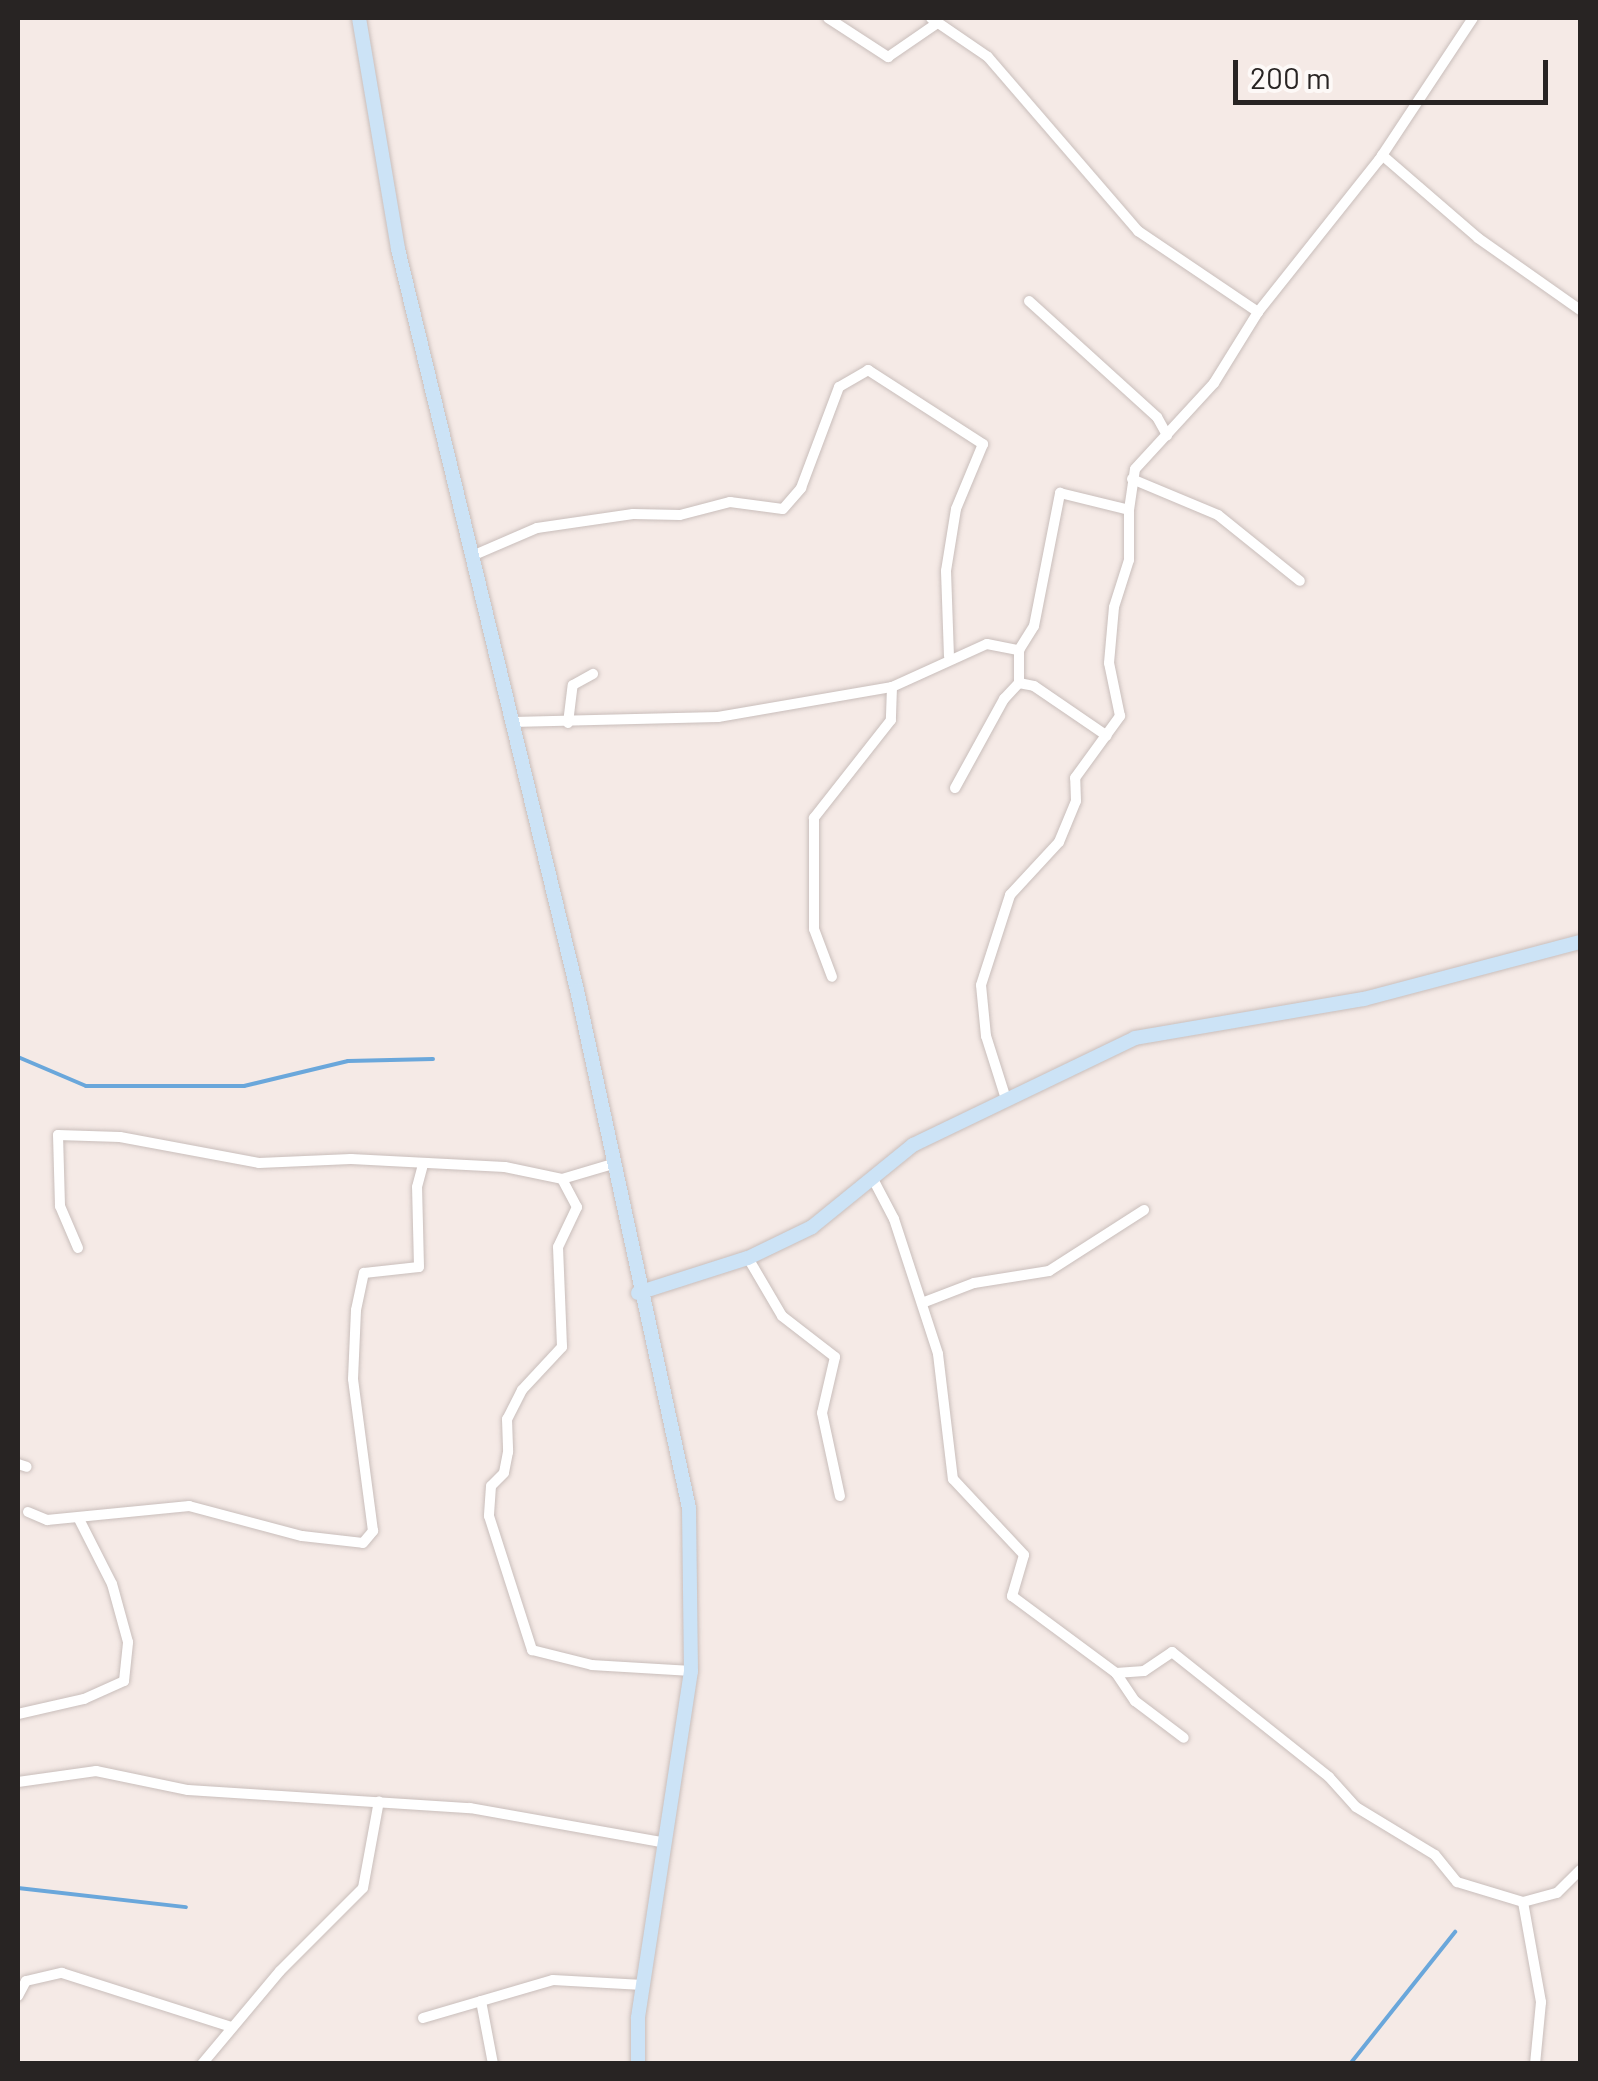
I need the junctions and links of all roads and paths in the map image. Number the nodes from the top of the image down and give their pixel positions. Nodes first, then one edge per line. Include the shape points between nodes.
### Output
1 (360, 18) edge
2 (828, 18) edge
3 (1474, 18) edge
4 (934, 21) edge
5 (1382, 155) junction
6 (1028, 301) dead end
7 (1580, 310) edge
8 (1258, 312) junction
9 (1167, 435) junction
10 (1132, 478) junction
11 (1128, 510) junction
12 (472, 556) junction
13 (1300, 581) dead end
14 (1020, 650) junction
15 (948, 656) junction
16 (593, 674) dead end
17 (1019, 684) junction
18 (892, 687) junction
19 (512, 722) junction
20 (568, 723) junction
21 (1107, 736) junction
22 (955, 788) dead end
23 (1580, 942) edge
24 (832, 977) dead end
25 (1006, 1099) junction
26 (616, 1163) junction
27 (423, 1164) junction
28 (873, 1178) junction
29 (562, 1179) junction
30 (1144, 1210) dead end
31 (78, 1248) dead end
32 (748, 1258) junction
33 (638, 1293) junction
34 (922, 1303) junction
35 (840, 1496) dead end
36 (28, 1512) dead end
37 (79, 1518) junction
38 (690, 1671) junction
39 (1116, 1673) junction
40 (18, 1714) edge
41 (1184, 1738) dead end
42 (18, 1782) edge
43 (379, 1801) junction
44 (666, 1844) junction
45 (1580, 1870) edge
46 (1523, 1902) junction
47 (643, 1985) junction
48 (18, 1996) edge
49 (482, 2001) junction
50 (423, 2018) dead end
51 (230, 2028) junction
52 (202, 2064) edge
53 (493, 2064) edge
54 (638, 2064) edge
55 (1536, 2064) edge

1 - 12 main road via 398,249
2 - 4 street via 888,56
3 - 5 street
4 - 8 street via 988,57 1138,231
5 - 7 street via 1493,250
5 - 8 street
6 - 9 street via 1107,368
8 - 9 street via 1214,383
9 - 10 street
10 - 11 street
10 - 13 street via 1218,515
11 - 14 street via 1060,493 1034,626
11 - 21 street via 1129,560 1114,607 1109,663 1122,705
12 - 15 street via 537,528 680,515 730,502 782,509 802,488 839,388 868,370 983,444 956,509 946,571
12 - 19 main road
14 - 15 street via 987,644
14 - 17 street
15 - 18 street
16 - 20 street via 573,685
17 - 21 street via 1034,686
17 - 22 street
18 - 20 street via 718,717
18 - 24 street via 891,720 814,818 814,929
19 - 20 street
19 - 26 main road
21 - 25 street via 1075,778 1076,801 1059,842 1010,895 981,985 986,1036
23 - 25 main road via 1364,999 1135,1038
25 - 28 main road via 913,1146
26 - 29 street
26 - 33 main road
27 - 29 street via 504,1167
27 - 31 street via 259,1163 120,1136 58,1134 60,1206
27 - 37 street via 416,1187 419,1267 364,1272 356,1310 354,1379 373,1532 363,1543 302,1536 189,1506
28 - 32 main road via 812,1227
28 - 34 street
29 - 38 street via 577,1207 558,1247 562,1346 522,1390 507,1419 508,1452 504,1473 491,1486 490,1516 532,1650 592,1666
30 - 34 street via 1049,1271 974,1283
32 - 33 main road
32 - 35 street via 782,1316 835,1357 822,1413
33 - 38 main road via 678,1435 689,1508
34 - 39 street via 947,1392 953,1479 1024,1555 1012,1596
36 - 37 street via 46,1520
37 - 40 street via 112,1584 128,1642 124,1681 84,1699
38 - 44 main road
39 - 41 street via 1135,1700
39 - 46 street via 1144,1672 1172,1652 1328,1776 1356,1807 1435,1855 1458,1882
42 - 43 street via 96,1771 188,1790
43 - 44 street via 470,1808
43 - 51 street via 363,1888
44 - 47 main road
45 - 46 street via 1557,1892
46 - 55 street via 1541,2002
47 - 49 street via 577,1978
47 - 54 main road
48 - 51 street via 26,1981 62,1974
49 - 50 street
49 - 53 street
51 - 52 street

